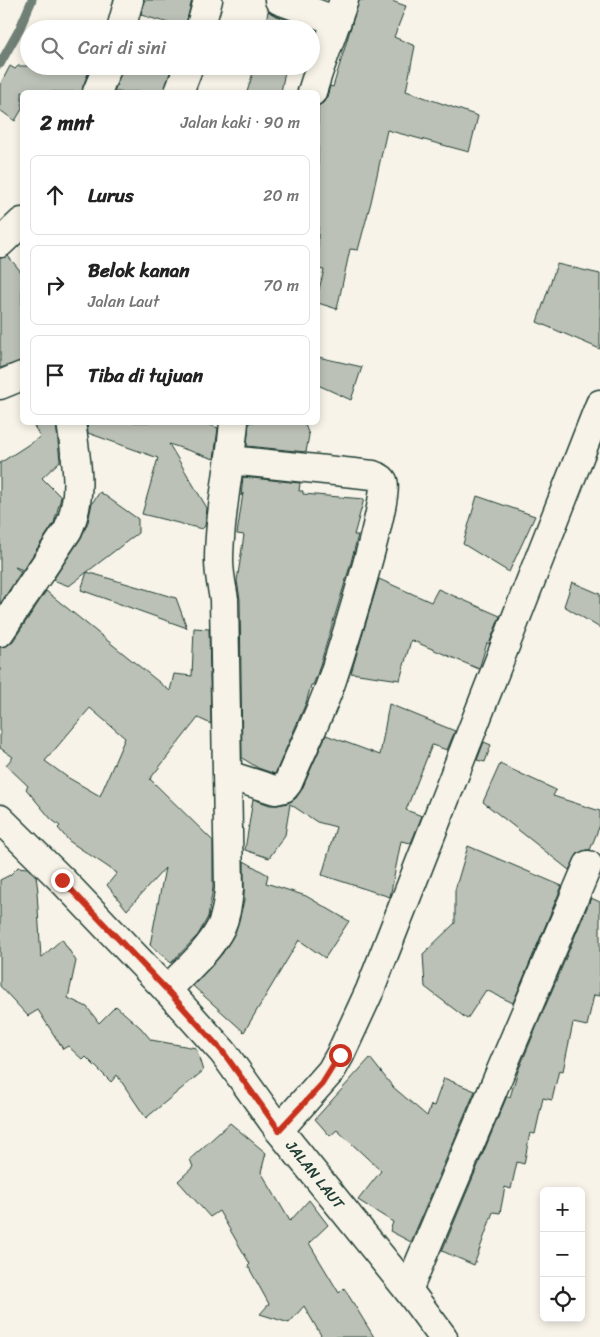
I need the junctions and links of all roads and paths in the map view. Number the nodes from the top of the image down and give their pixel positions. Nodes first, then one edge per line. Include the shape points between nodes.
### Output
1 (129, 0) edge
2 (208, 0) edge
3 (280, 0) edge
4 (341, 10) edge
5 (123, 20) edge
6 (202, 20) edge
7 (320, 69) edge
8 (105, 75) edge
9 (187, 75) edge
10 (318, 75) edge
11 (99, 90) edge
12 (180, 90) edge
13 (313, 90) edge
14 (20, 224) edge
15 (0, 243) edge
16 (20, 377) edge
17 (0, 385) edge
18 (600, 404) edge
19 (71, 425) edge
20 (234, 425) edge
21 (230, 460) junction
22 (0, 632) edge
23 (228, 775) junction
24 (0, 819) edge
25 (588, 864) dead end
26 (167, 990) junction
27 (279, 1130) junction
28 (408, 1290) junction
29 (443, 1337) edge

1 - 5 street
2 - 6 street
3 - 4 street
4 - 7 street
8 - 11 street
9 - 12 street
10 - 13 street
14 - 15 street
16 - 17 street
18 - 27 street via 370,990 331,1071
19 - 22 street via 79,483 73,519
20 - 21 street
21 - 23 street via 220,527 219,563 224,599
21 - 23 street via 373,476 384,482 384,495 368,563 332,681 288,783 284,788 275,790
23 - 26 street via 229,889 224,919 204,951
24 - 26 street, JALAN LAUT
25 - 28 street
26 - 27 street, JALAN LAUT via 223,1052
27 - 28 street, JALAN LAUT
28 - 29 street, JALAN LAUT

